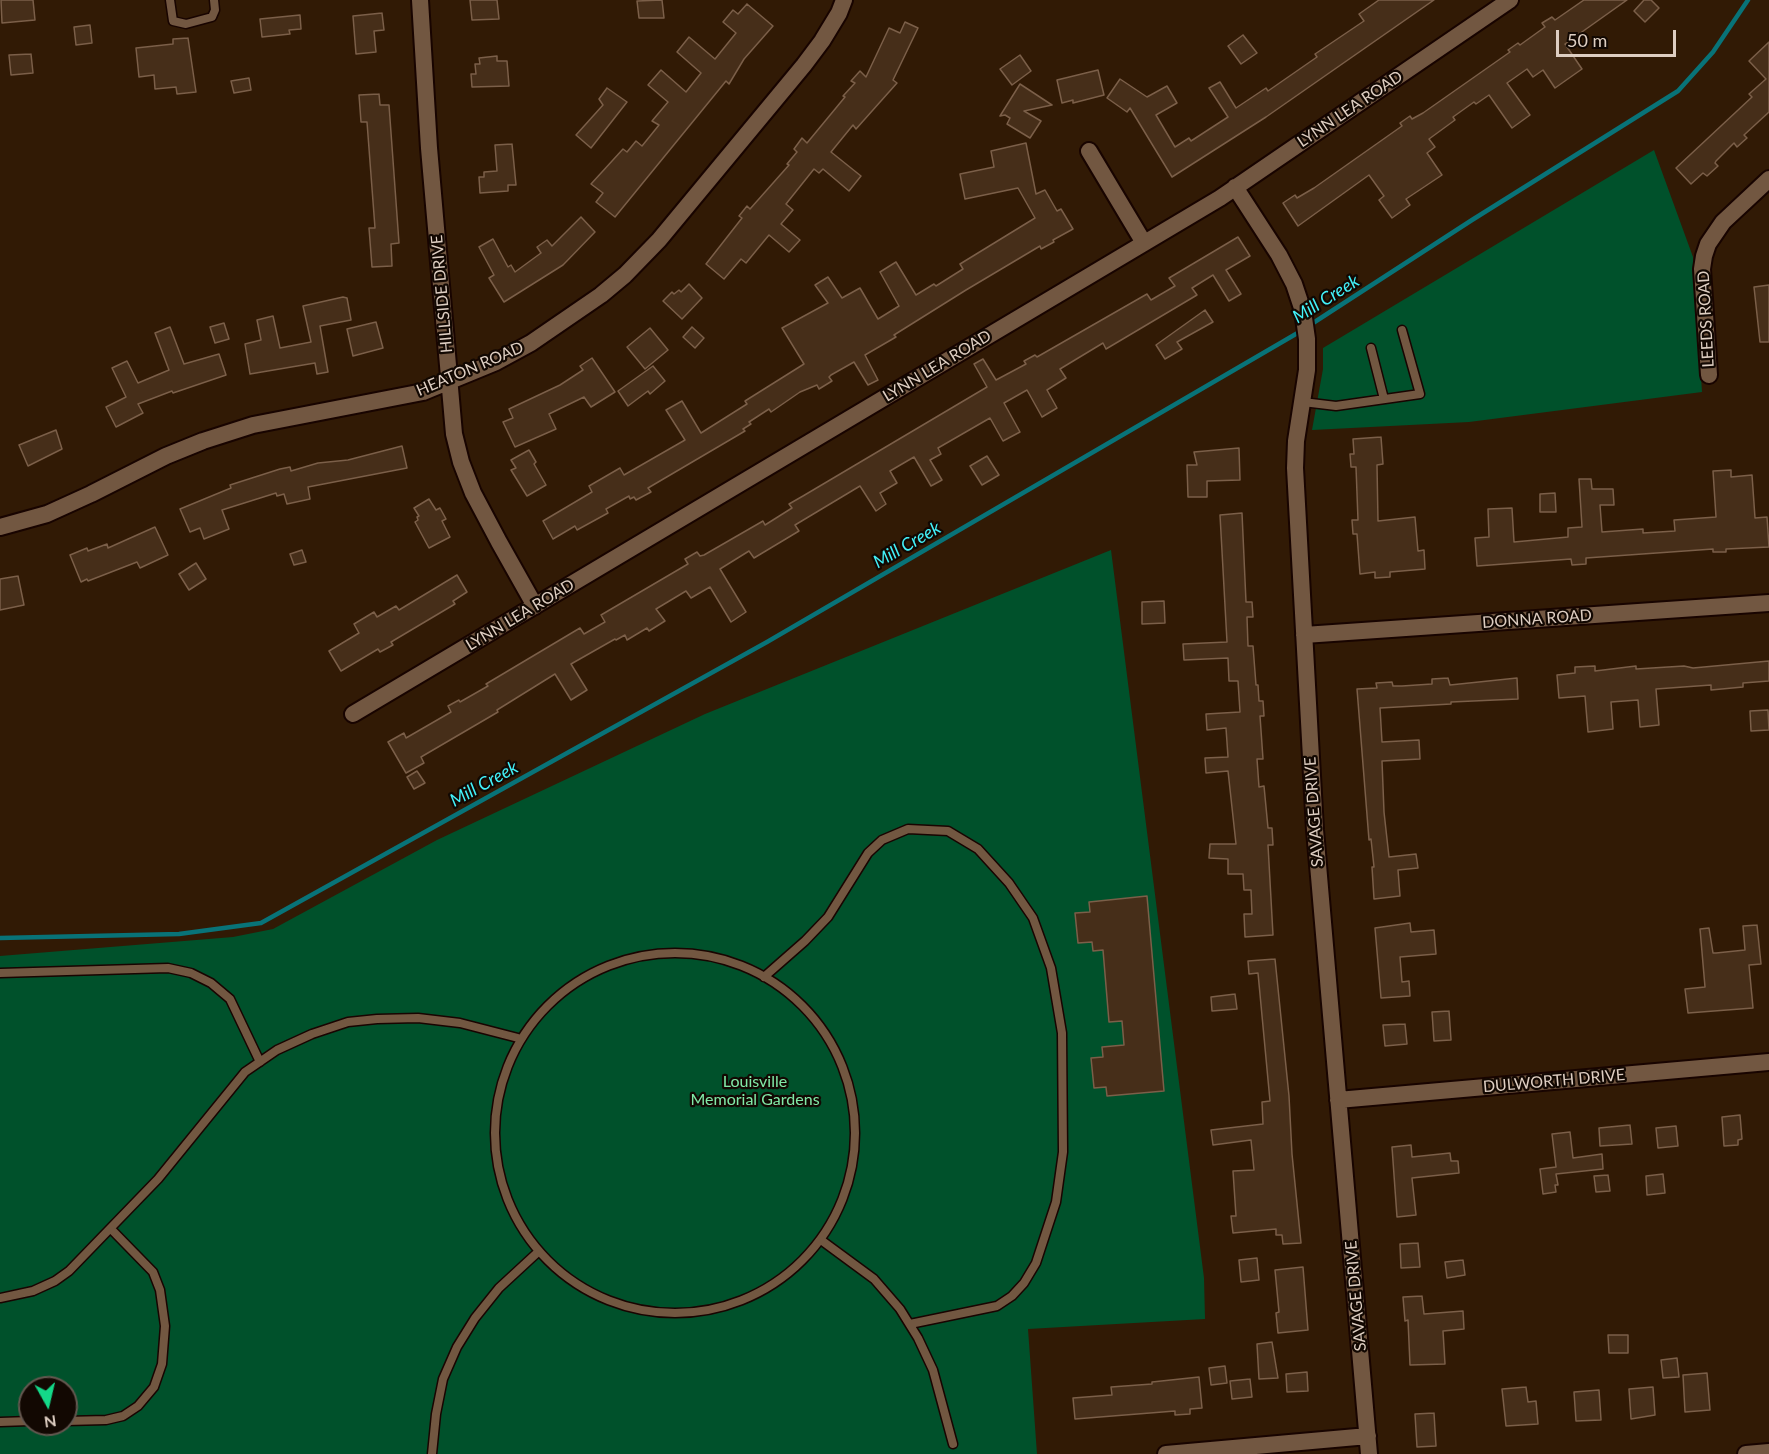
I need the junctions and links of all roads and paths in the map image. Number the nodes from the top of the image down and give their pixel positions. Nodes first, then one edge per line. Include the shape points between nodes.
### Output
1 (170, 0) edge
2 (214, 0) edge
3 (420, 0) edge
4 (844, 0) edge
5 (1510, 0) edge
6 (1089, 151) dead end
7 (1769, 179) edge
8 (1235, 187) junction
9 (1144, 243) junction
10 (1402, 330) dead end
11 (1371, 348) dead end
12 (1709, 375) dead end
13 (449, 382) junction
14 (1384, 399) junction
15 (1303, 402) junction
16 (0, 527) edge
17 (1769, 603) edge
18 (535, 606) junction
19 (1304, 635) junction
20 (353, 714) dead end
21 (0, 973) edge
22 (764, 977) junction
23 (518, 1038) junction
24 (260, 1062) junction
25 (1769, 1062) edge
26 (1338, 1100) junction
27 (111, 1229) junction
28 (821, 1240) junction
29 (538, 1252) junction
30 (0, 1298) edge
31 (910, 1324) junction
32 (18, 1421) edge
33 (78, 1421) edge
34 (0, 1422) edge
35 (1368, 1436) junction
36 (953, 1444) dead end
37 (1769, 1452) edge
38 (432, 1454) edge
39 (1166, 1454) edge
40 (1369, 1454) edge
41 (1746, 1454) edge

1 - 2 lane via 172,21 186,24 212,17
3 - 13 street, HILLSIDE DRIVE
4 - 13 street, HEATON ROAD via 804,65 659,240 625,275 531,343
5 - 8 street, LYNN LEA ROAD
6 - 9 street
7 - 12 street, LEEDS ROAD via 1716,230 1704,256
8 - 9 street, LYNN LEA ROAD
8 - 15 street, SAVAGE DRIVE via 1280,255 1303,311 1307,339
9 - 18 street, LYNN LEA ROAD
10 - 14 lane via 1420,394
11 - 14 lane
13 - 16 street, HEATON ROAD via 423,392 274,421 203,441 47,514
13 - 18 street, HILLSIDE DRIVE via 461,462 488,523
14 - 15 lane via 1336,406
15 - 19 street, SAVAGE DRIVE via 1295,468
17 - 19 street, DONNA ROAD
18 - 20 street, LYNN LEA ROAD
19 - 26 street, SAVAGE DRIVE via 1315,830
21 - 24 lane via 168,968 191,973 230,999
22 - 23 lane via 716,958 675,953 632,958 592,972 555,999
22 - 28 lane via 811,1013 837,1051 849,1083 855,1118 852,1174 840,1208
22 - 31 lane via 828,916 868,853 882,840 908,828 948,831 978,849 1009,883 1033,918 1051,968 1062,1033 1063,1152 1052,1213 1035,1263 1012,1296 997,1306
23 - 24 lane via 460,1023 377,1019 348,1022 312,1034
23 - 29 lane via 496,1104 498,1174 508,1206
24 - 27 lane via 245,1072 158,1179
25 - 26 street, DULWORTH DRIVE
26 - 35 street, SAVAGE DRIVE
27 - 30 lane via 55,1281 33,1291
27 - 33 lane via 153,1272 160,1290 165,1326 162,1364 154,1387 138,1406 123,1416
28 - 29 lane via 798,1265 768,1288 727,1304 681,1312 650,1312 620,1305 586,1289
28 - 31 lane via 874,1280
29 - 38 lane via 499,1288 457,1347 444,1379
31 - 36 lane via 933,1370
32 - 34 lane
35 - 39 street
35 - 40 street, SAVAGE DRIVE
37 - 41 street

